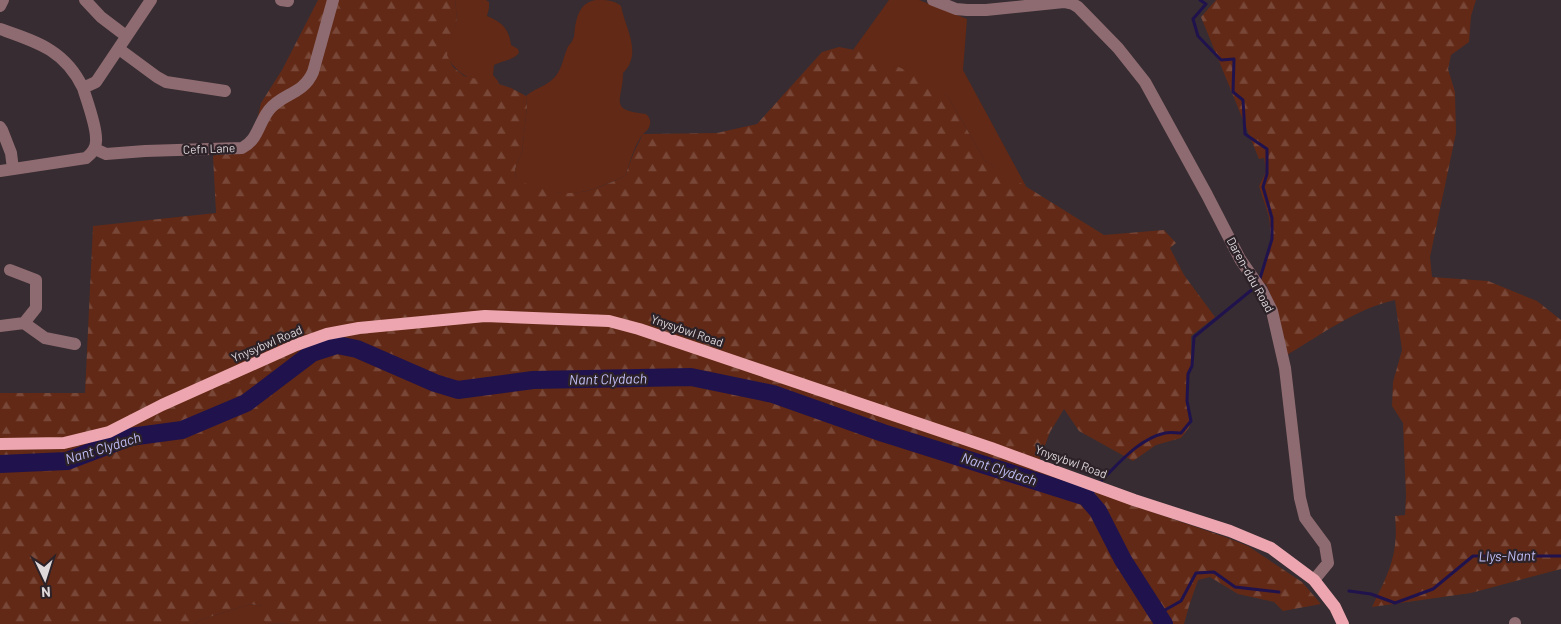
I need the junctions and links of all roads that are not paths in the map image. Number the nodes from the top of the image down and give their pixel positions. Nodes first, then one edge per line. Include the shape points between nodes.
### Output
1 (3, 0) edge
2 (86, 0) edge
3 (151, 0) edge
4 (333, 0) edge
5 (933, 0) edge
6 (0, 6) edge
7 (0, 29) edge
8 (126, 36) junction
9 (119, 49) junction
10 (83, 88) junction
11 (225, 91) dead end
12 (0, 127) edge
13 (95, 149) junction
14 (13, 169) junction
15 (0, 171) edge
16 (10, 270) dead end
17 (24, 322) junction
18 (0, 326) edge
19 (75, 344) dead end
20 (0, 444) edge
21 (1314, 580) junction
22 (1343, 624) edge

1 - 6 street
2 - 8 street via 101,17
3 - 8 street
4 - 13 street, Cefn Lane via 309,81 269,110 250,144 242,148 106,154
5 - 21 street, Daren-ddu Road via 967,10 1064,2 1073,4 1118,48 1145,82 1272,312 1285,368 1300,498 1305,518 1325,546 1328,563
7 - 10 street via 43,45 75,72
8 - 9 street
9 - 10 street via 96,82
9 - 11 street via 166,82
10 - 13 street via 96,137
12 - 14 street via 11,154
13 - 14 street via 86,158
14 - 15 street
16 - 17 street via 36,280 36,308
17 - 18 street
17 - 19 street via 45,338
20 - 21 main road, Ynysybwl Road via 64,443 109,432 296,345 351,329 485,316 609,321 1230,531 1271,548
21 - 22 main road, Ynysybwl Road via 1335,607

